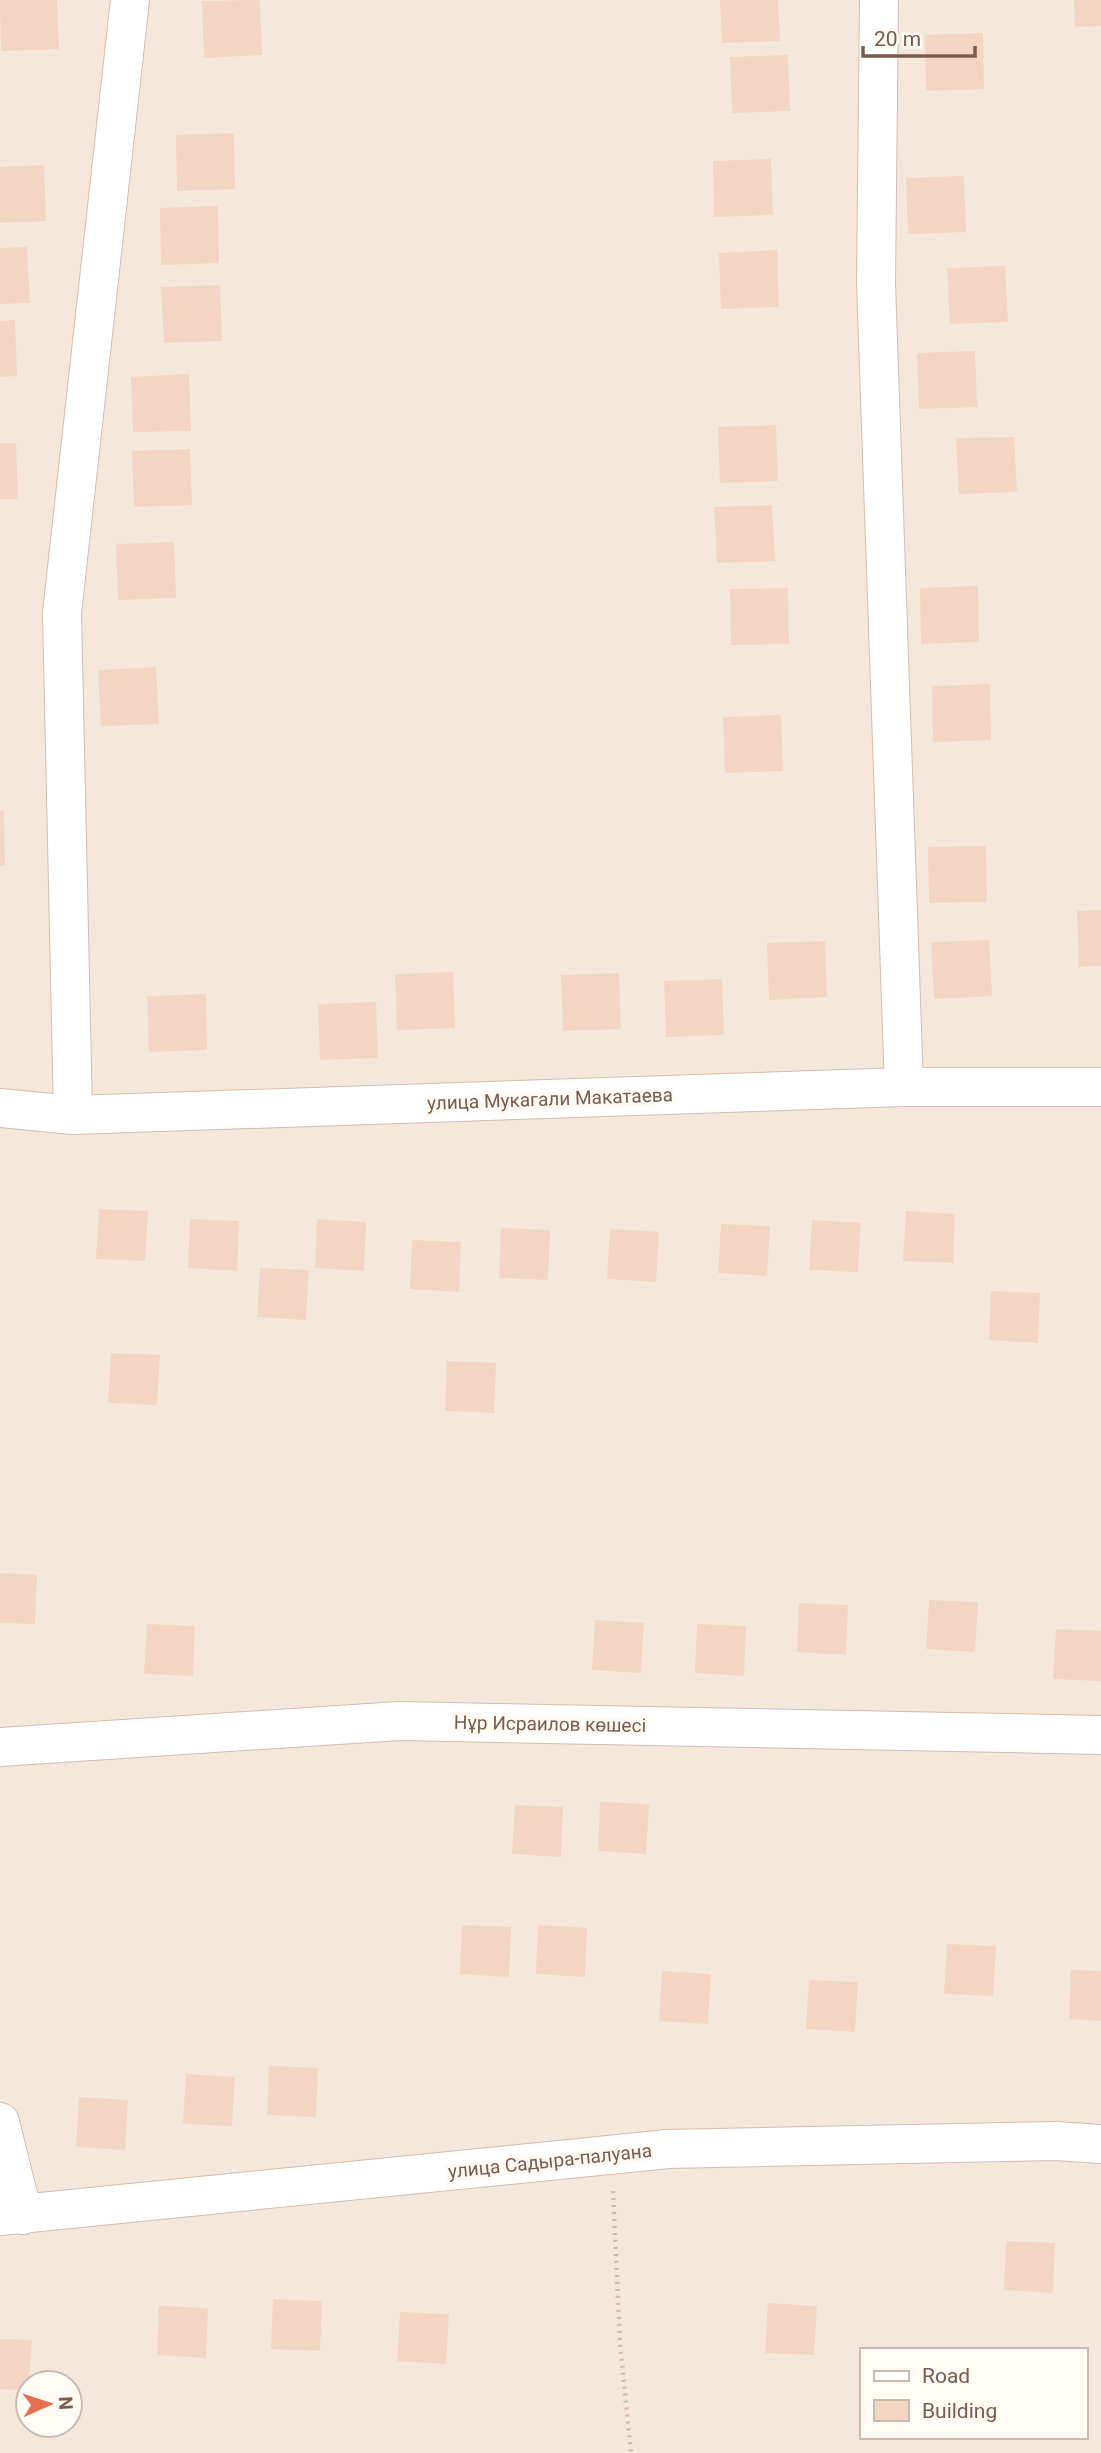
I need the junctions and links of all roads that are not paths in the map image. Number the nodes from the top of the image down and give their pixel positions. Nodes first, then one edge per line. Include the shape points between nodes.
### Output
1 (130, 0) edge
2 (879, 0) edge
3 (904, 1087) junction
4 (1101, 1087) edge
5 (0, 1108) edge
6 (73, 1115) junction
7 (1101, 1735) edge
8 (0, 1747) edge
9 (0, 2122) edge
10 (1101, 2144) edge
11 (11, 2215) edge

1 - 6 street via 62,612
2 - 3 street via 876,284
3 - 4 street, улица Мукагали Макатаева
3 - 6 street, улица Мукагали Макатаева
5 - 6 street, улица Мукагали Макатаева
7 - 8 street, Нұр Исраилов көшесі via 399,1721
9 - 11 street
10 - 11 street, улица Садыра-палуана via 1056,2141 668,2149

